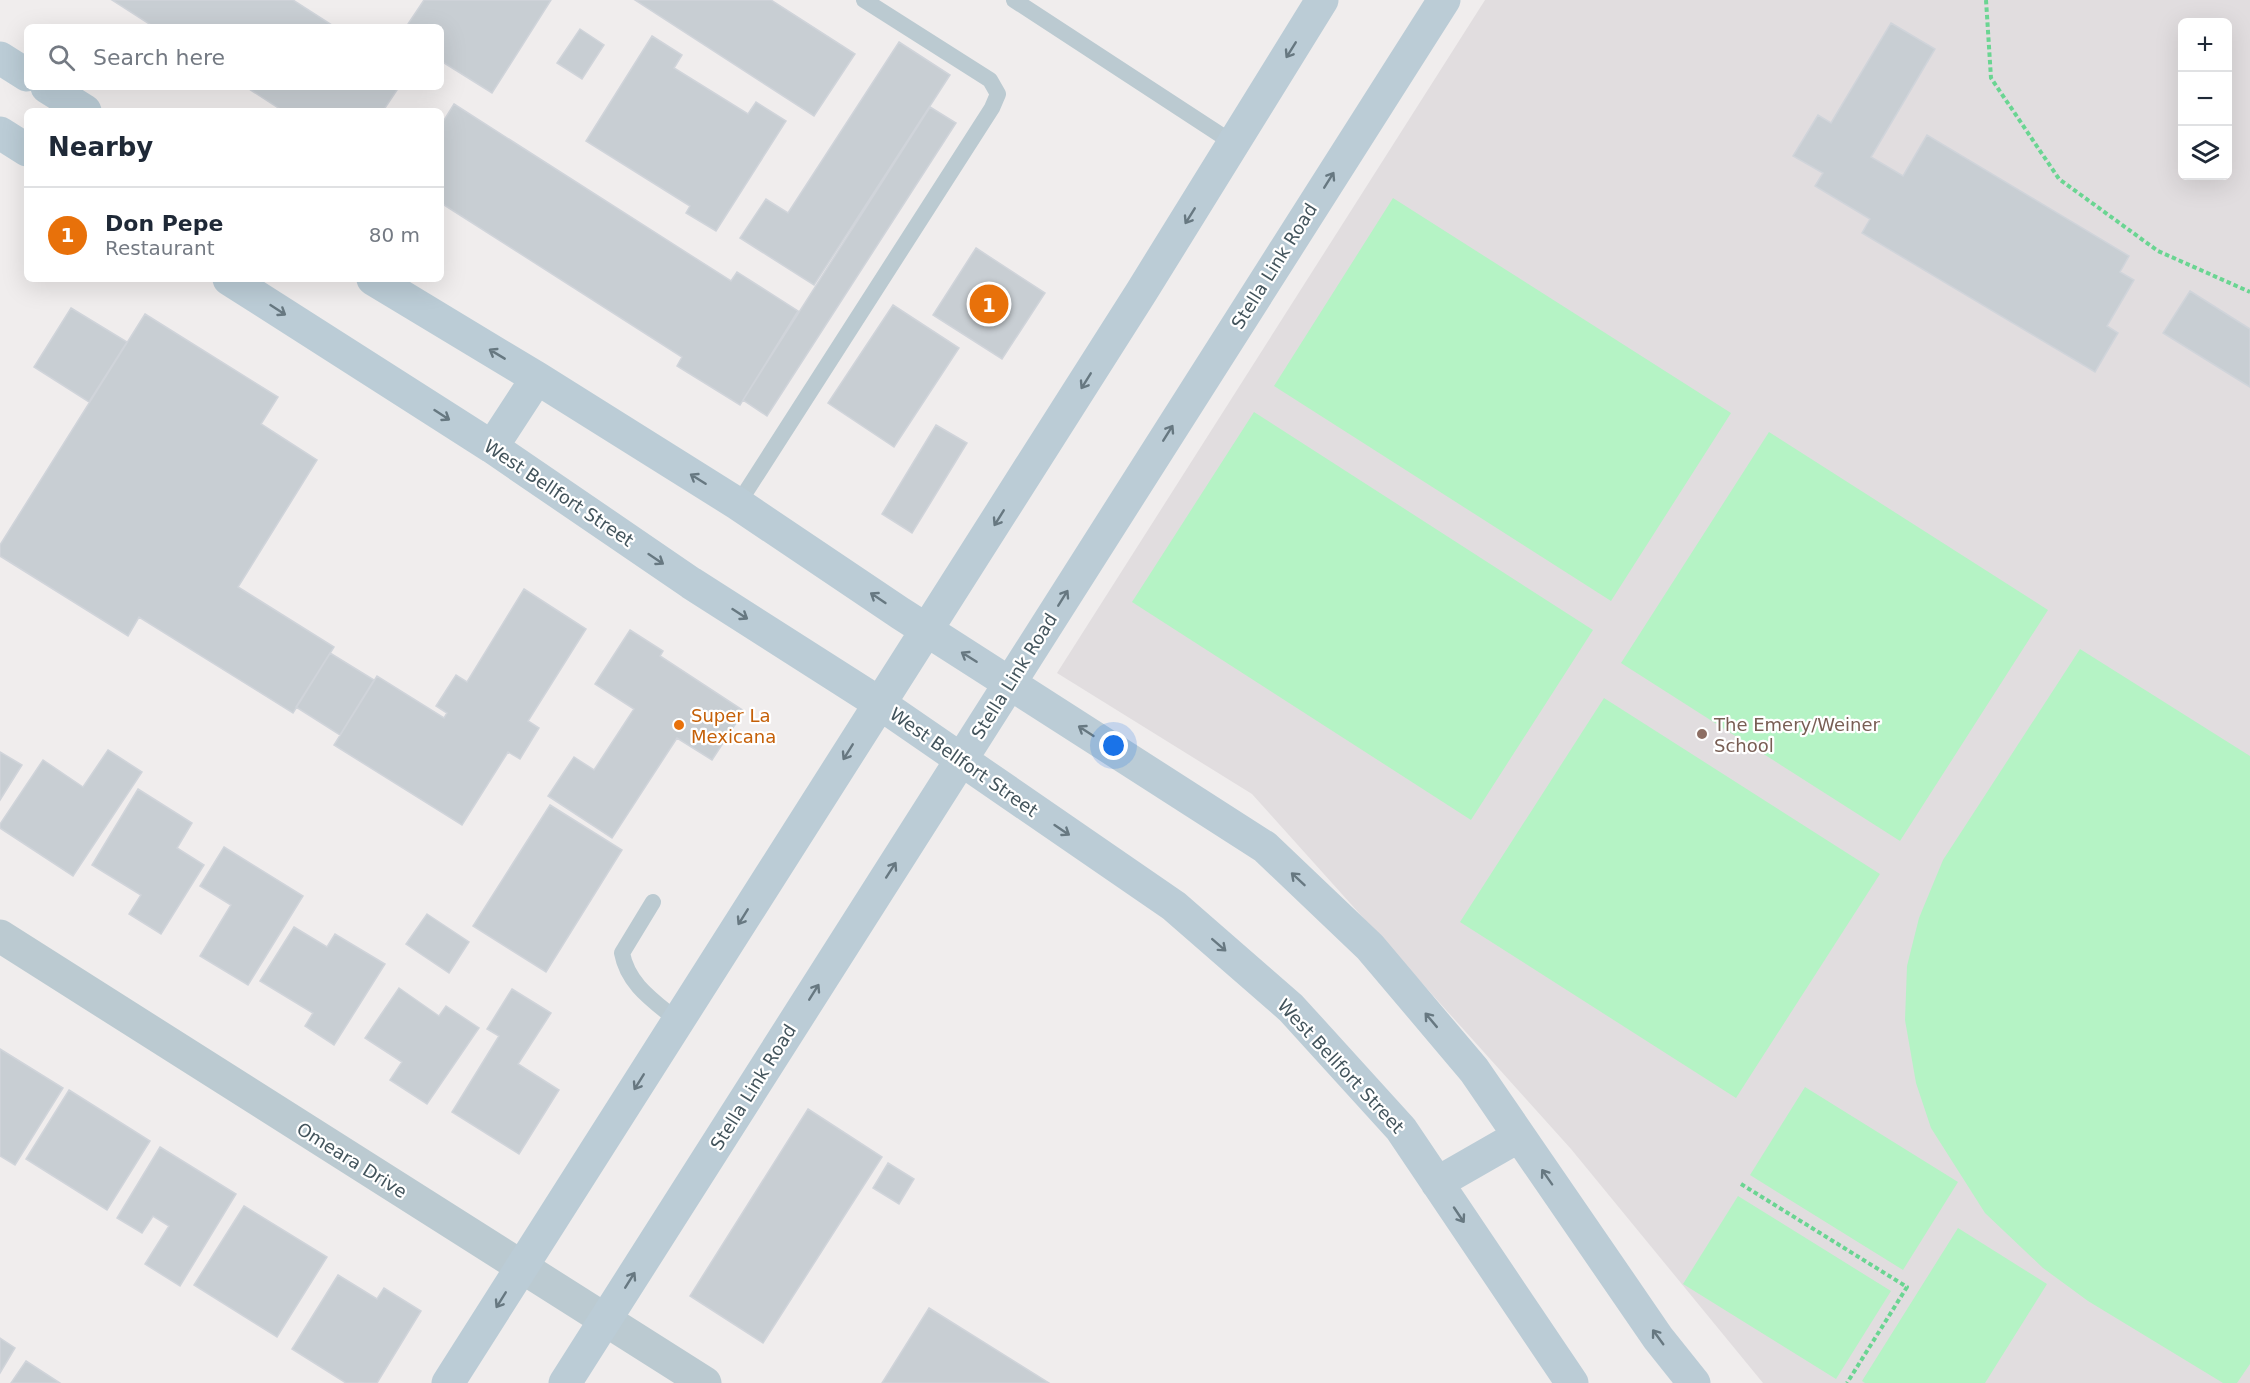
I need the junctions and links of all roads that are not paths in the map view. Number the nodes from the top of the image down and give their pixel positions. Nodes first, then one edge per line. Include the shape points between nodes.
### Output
1 (864, 0) edge
2 (1014, 0) edge
3 (1322, 0) edge
4 (1444, 0) edge
5 (0, 57) edge
6 (24, 73) edge
7 (52, 90) edge
8 (80, 108) edge
9 (0, 133) edge
10 (1233, 143) junction
11 (24, 148) edge
12 (234, 282) edge
13 (378, 282) edge
14 (537, 378) junction
15 (492, 447) junction
16 (738, 504) junction
17 (927, 631) junction
18 (1010, 683) junction
19 (879, 703) junction
20 (963, 759) junction
21 (653, 902) dead end
22 (0, 936) edge
23 (678, 1021) junction
24 (1519, 1136) junction
25 (1437, 1183) junction
26 (522, 1268) junction
27 (605, 1320) junction
28 (448, 1383) edge
29 (565, 1383) edge
30 (705, 1383) edge
31 (1572, 1383) edge
32 (1694, 1383) edge

1 - 16 lane via 990,80 998,94
2 - 10 lane
3 -> 10 main road
18 -> 4 main road, Stella Link Road
5 - 6 main road
7 - 8 main road
9 - 11 main road
10 -> 17 main road
12 -> 15 main road, West Bellfort Street
14 -> 13 main road
14 - 15 main road
16 -> 14 main road
15 -> 19 main road, West Bellfort Street via 690,583
17 -> 16 main road
18 -> 17 main road
17 - 19 main road
18 - 20 main road, Stella Link Road
24 -> 18 main road via 1473,1070 1370,947 1265,848
19 - 20 main road, West Bellfort Street
19 -> 23 main road
20 -> 25 main road, West Bellfort Street via 1174,906 1291,1008 1401,1129
27 -> 20 main road, Stella Link Road
21 - 23 lane via 622,953 625,967 639,988
22 - 26 street, Omeara Drive
23 -> 26 main road
24 - 25 main road
32 -> 24 main road via 1658,1338
25 -> 31 main road, West Bellfort Street
26 - 27 street, Omeara Drive
26 -> 28 main road
27 - 29 main road, Stella Link Road
27 - 30 street, Omeara Drive

